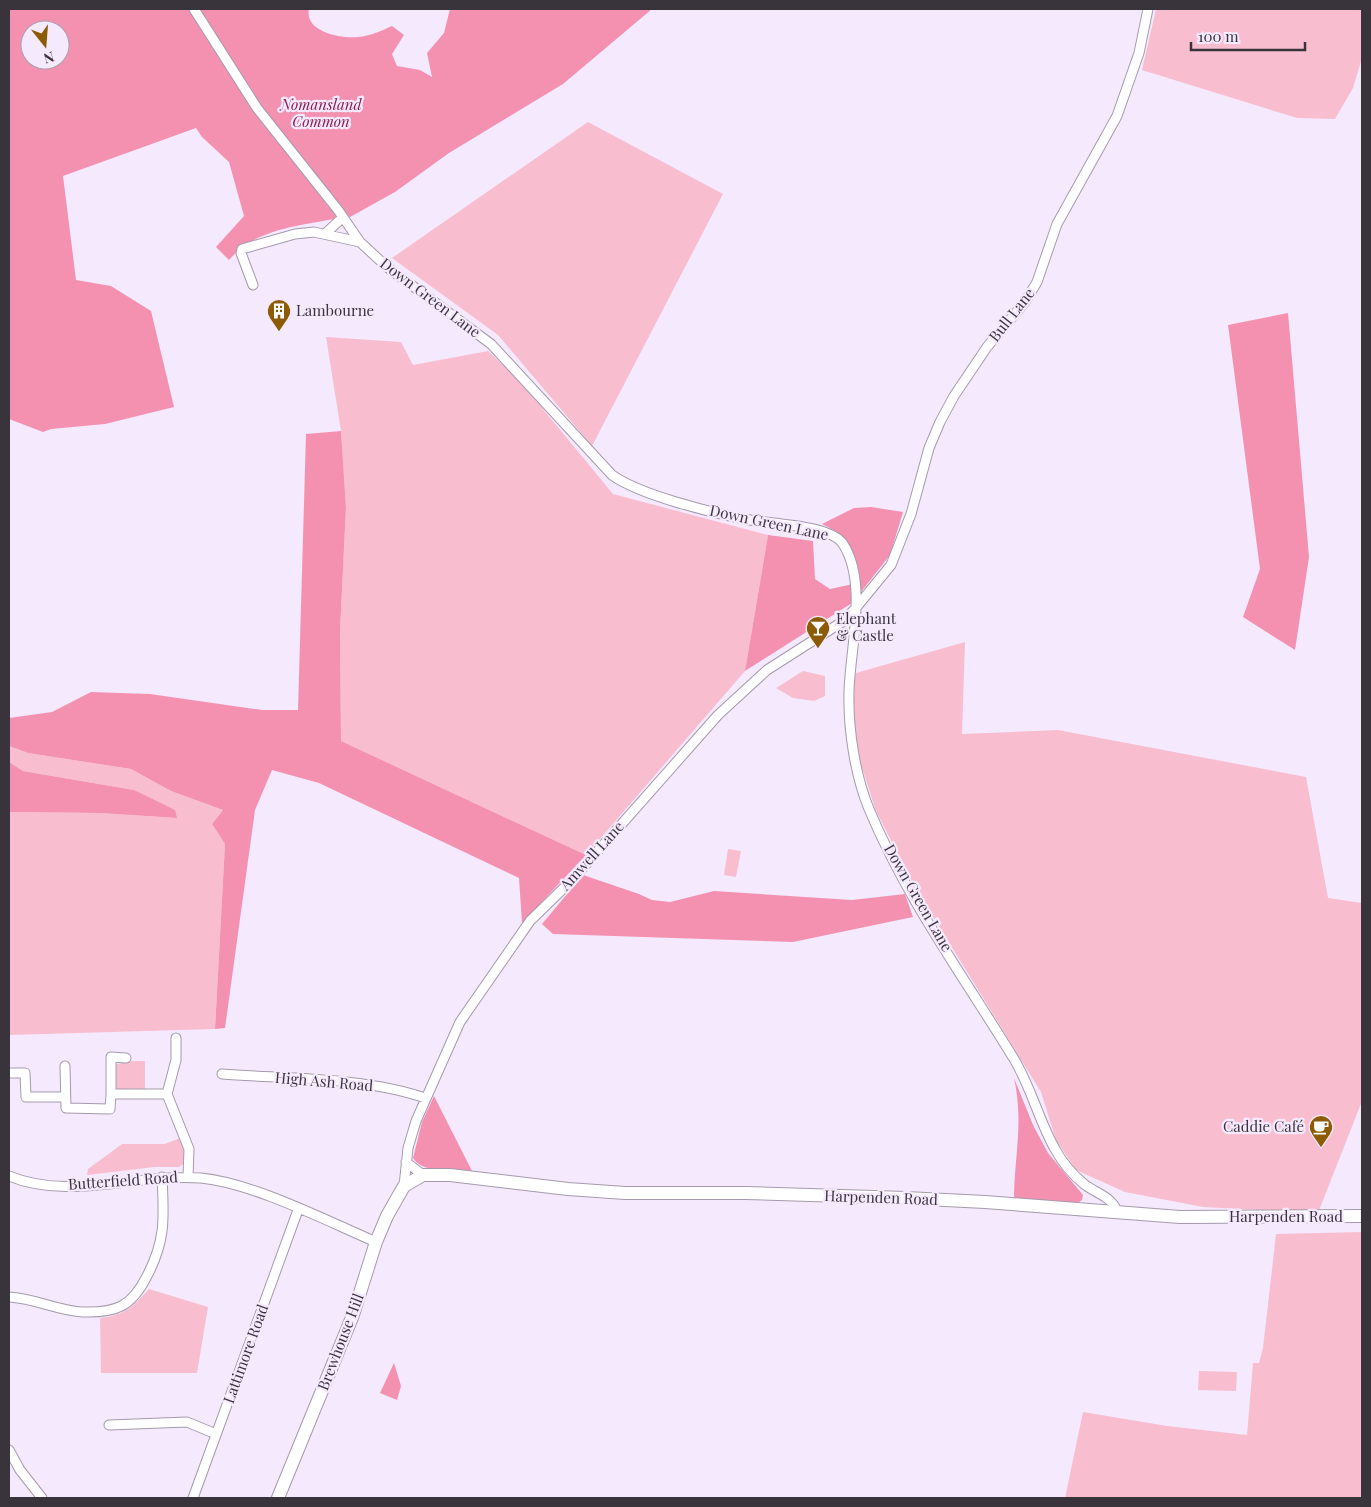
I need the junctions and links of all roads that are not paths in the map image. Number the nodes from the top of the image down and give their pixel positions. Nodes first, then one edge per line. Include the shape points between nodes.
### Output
1 (194, 9) edge
2 (1148, 9) edge
3 (343, 217) junction
4 (325, 234) junction
5 (360, 242) junction
6 (253, 285) dead end
7 (855, 609) junction
8 (176, 1038) dead end
9 (126, 1058) dead end
10 (65, 1066) dead end
11 (9, 1073) edge
12 (222, 1074) dead end
13 (111, 1094) junction
14 (168, 1094) junction
15 (65, 1097) junction
16 (425, 1098) junction
17 (406, 1162) junction
18 (423, 1175) junction
19 (9, 1176) edge
20 (162, 1177) junction
21 (188, 1177) junction
22 (404, 1186) junction
23 (298, 1210) junction
24 (1117, 1212) junction
25 (1362, 1216) edge
26 (376, 1242) junction
27 (9, 1297) edge
28 (109, 1425) dead end
29 (216, 1434) junction
30 (9, 1450) edge
31 (39, 1497) edge
32 (193, 1498) edge
33 (278, 1498) edge

1 - 3 street, Down Green Lane via 257,108
2 - 7 street, Bull Lane via 1139,53 1118,116 1057,224 1037,282 1025,302 987,347 949,405 929,448 911,514 891,565
3 - 4 street
3 - 5 street, Down Green Lane
4 - 5 street
4 - 6 street via 295,234 242,249
5 - 7 street, Down Green Lane via 387,267 491,344 594,458 624,484 744,520 824,532 842,543 855,581
7 - 16 street, Amwell Lane via 842,622 767,670 718,714 574,878 530,921 460,1022
7 - 24 street, Down Green Lane via 849,693 857,774 869,810 910,892 1016,1062 1056,1151 1083,1184 1111,1201
8 - 14 street via 176,1060
9 - 13 street via 111,1057
10 - 15 street
11 - 15 street via 25,1073 26,1097
12 - 16 street, High Ash Road via 369,1085
13 - 14 street
13 - 15 street via 110,1109 66,1108
14 - 21 street via 190,1149
16 - 17 street, Amwell Lane
17 - 18 street
17 - 22 street, Amwell Lane
18 - 22 street
18 - 24 street, Harpenden Road via 450,1175 568,1190 985,1202
19 - 20 street, Butterfield Road via 56,1186
20 - 21 street, Butterfield Road
20 - 27 street via 164,1215 158,1256 142,1286 127,1304 105,1312 81,1312
21 - 23 street, Butterfield Road via 223,1183
22 - 26 street, Brewhouse Hill
23 - 26 street, Butterfield Road
23 - 29 street, Lattimore Road
24 - 25 street, Harpenden Road via 1180,1217
26 - 33 street, Brewhouse Hill via 350,1323
28 - 29 street via 187,1422
29 - 32 street, Lattimore Road
30 - 31 street

